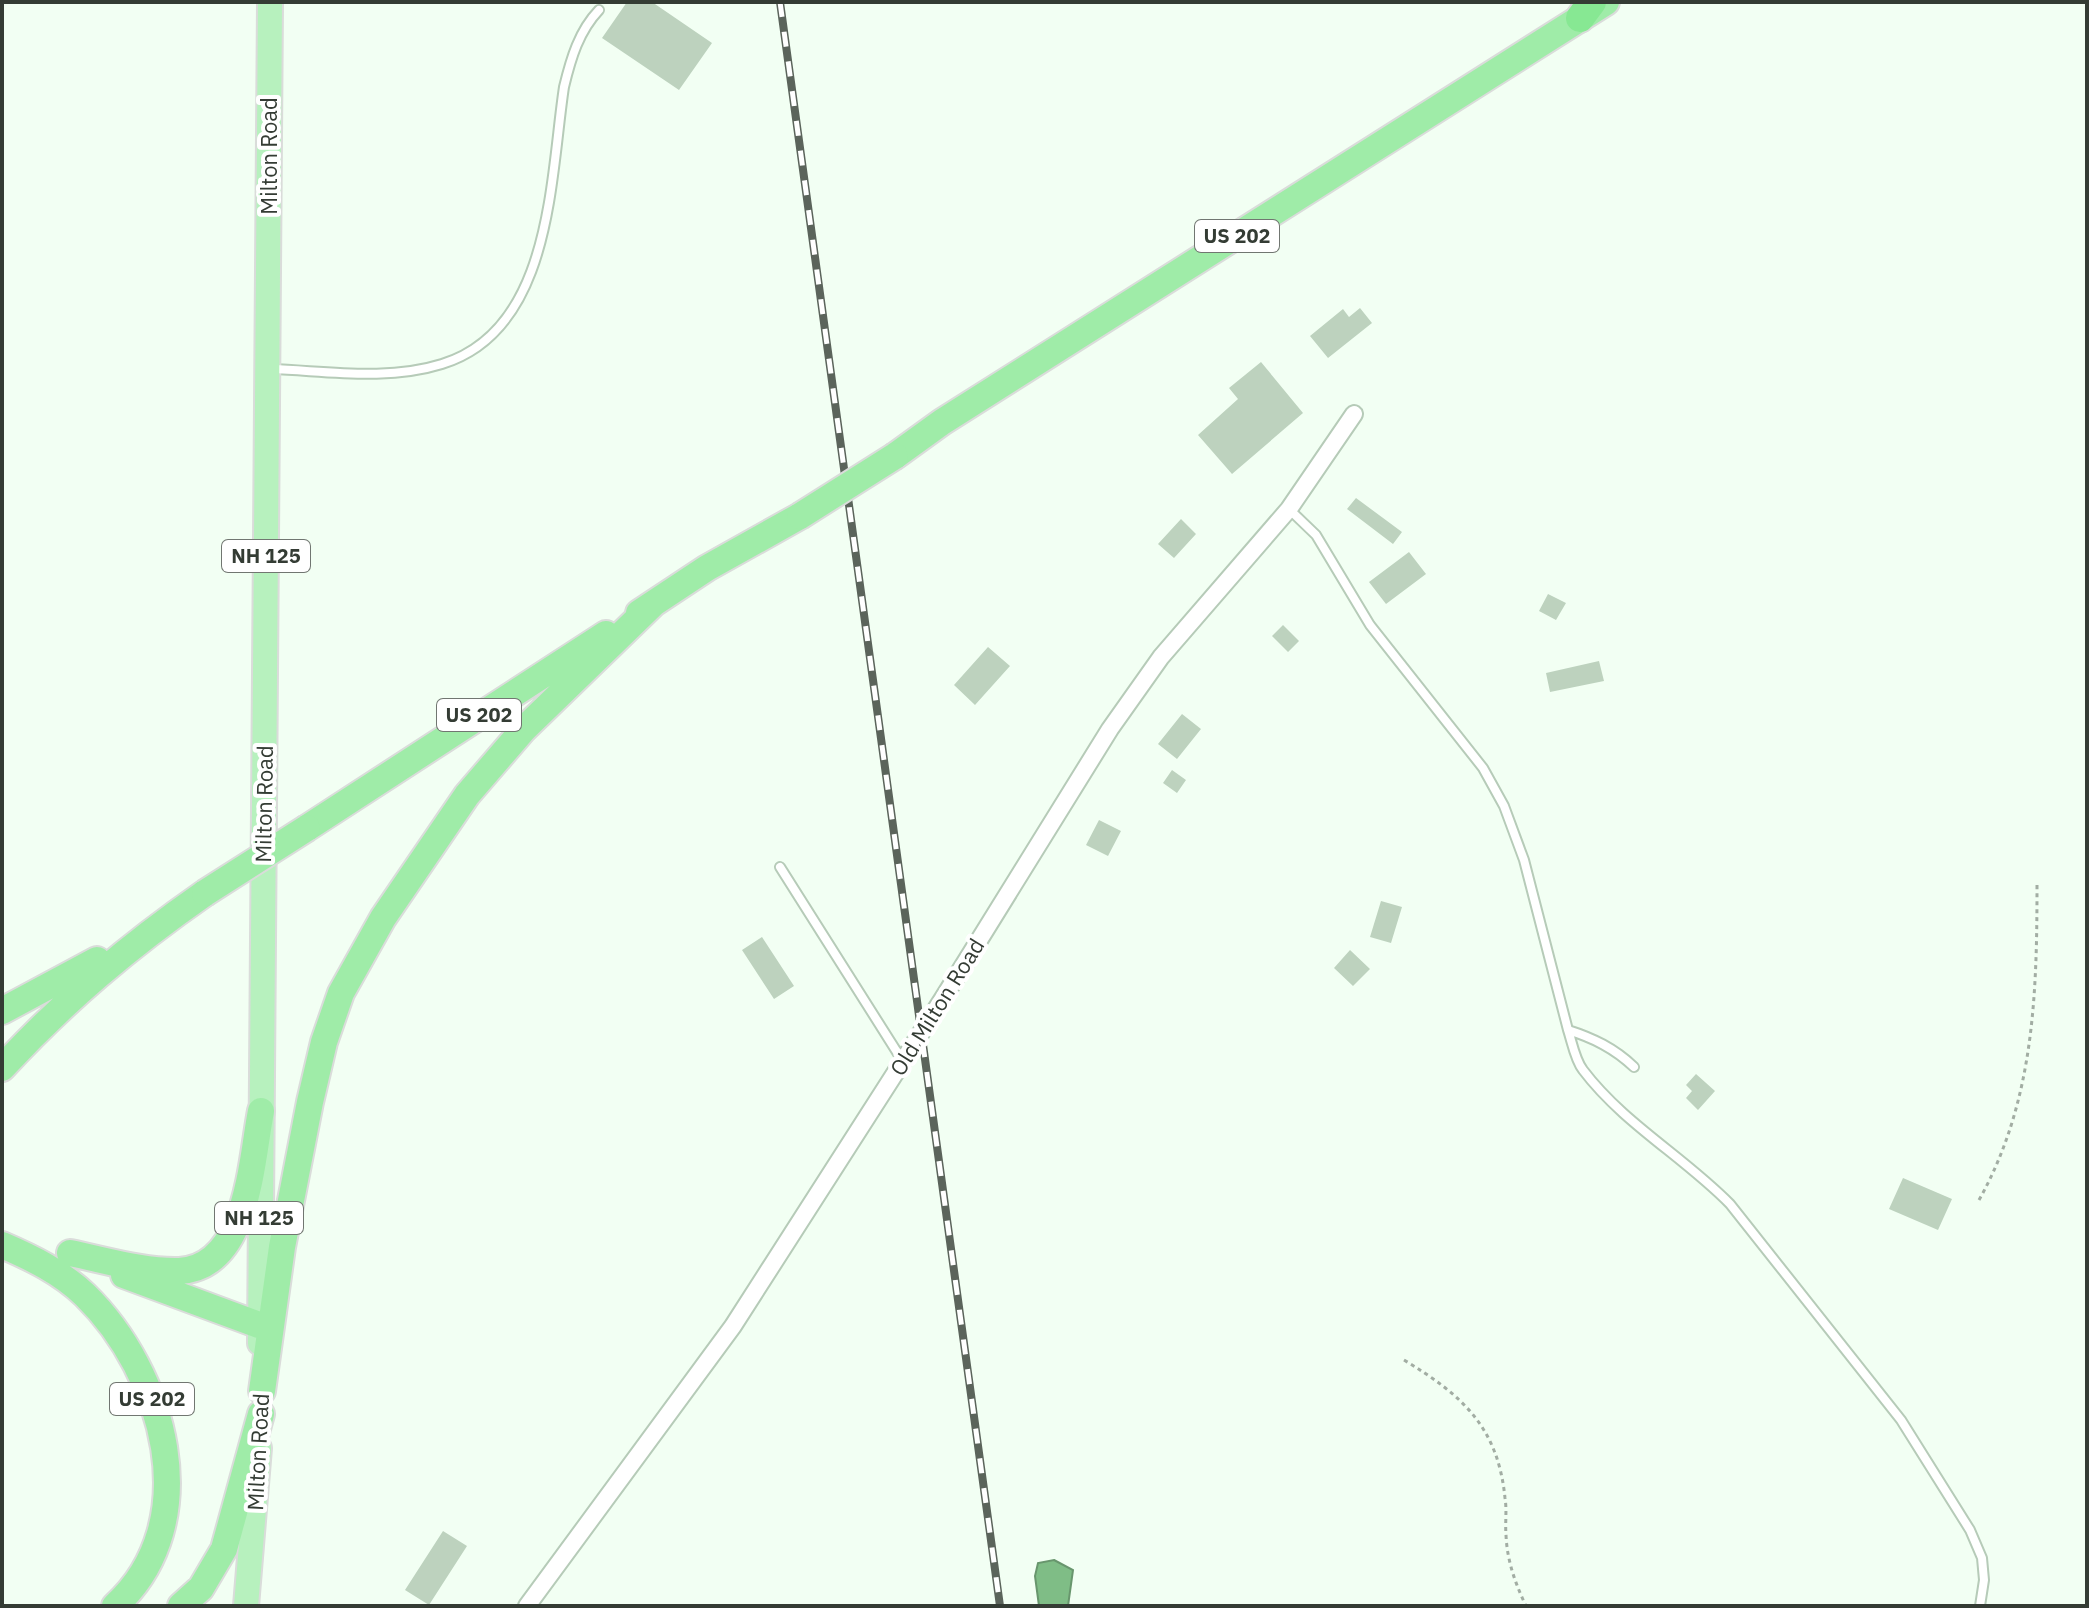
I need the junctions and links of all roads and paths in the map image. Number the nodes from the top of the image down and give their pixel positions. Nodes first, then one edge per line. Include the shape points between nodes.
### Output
1 (270, 2) edge
2 (1606, 2) edge
3 (599, 10) dead end
4 (1586, 10) edge
5 (267, 369) junction
6 (1354, 414) dead end
7 (1289, 509) junction
8 (653, 604) junction
9 (780, 867) dead end
10 (2037, 885) dead end
11 (146, 934) junction
12 (2, 1011) edge
13 (1568, 1030) junction
14 (903, 1061) junction
15 (1634, 1067) dead end
16 (2, 1068) edge
17 (261, 1111) junction
18 (1979, 1200) dead end
19 (2, 1230) edge
20 (2, 1245) edge
21 (70, 1253) junction
22 (259, 1325) junction
23 (1404, 1360) dead end
24 (261, 1402) junction
25 (115, 1606) edge
26 (181, 1606) edge
27 (246, 1606) edge
28 (527, 1606) edge
29 (1526, 1606) edge
30 (1980, 1606) edge

1 - 5 main road, Milton Road / NH 125
2 - 4 highway, US 202
3 - 5 lane via 585,25 567,76 542,235 530,276 496,332 462,356 420,369
4 - 8 highway, US 202, bridge via 895,456
5 - 17 main road, Milton Road / NH 125
6 - 7 street, Old Milton Road
7 - 13 lane via 1316,535 1370,625 1483,768 1504,806 1524,860
7 - 14 street, Old Milton Road via 1161,657 1110,729
8 - 11 highway, US 202, bridge
8 - 24 highway via 523,730 467,795 383,918 341,993 310,1102 282,1247
9 - 14 lane
10 - 18 path via 2037,980 2022,1092 1998,1167
11 - 12 highway, US 202
11 - 16 highway, US 202 via 96,974
13 - 15 lane via 1619,1053
13 - 30 lane via 1581,1068 1638,1126 1730,1204 1901,1420 1982,1558
14 - 28 street, Old Milton Road via 733,1326
17 - 21 highway via 234,1231 222,1252 202,1267 153,1269
17 - 22 main road, Milton Road / NH 125
19 - 21 highway
20 - 25 highway, US 202 via 59,1273 86,1296 140,1368 152,1400 168,1482 166,1506 152,1554
21 - 22 highway
22 - 24 main road, Milton Road / NH 125
23 - 29 path via 1456,1397 1491,1439 1502,1476 1508,1556
24 - 26 highway via 224,1549 201,1588
24 - 27 main road, Milton Road / NH 125

